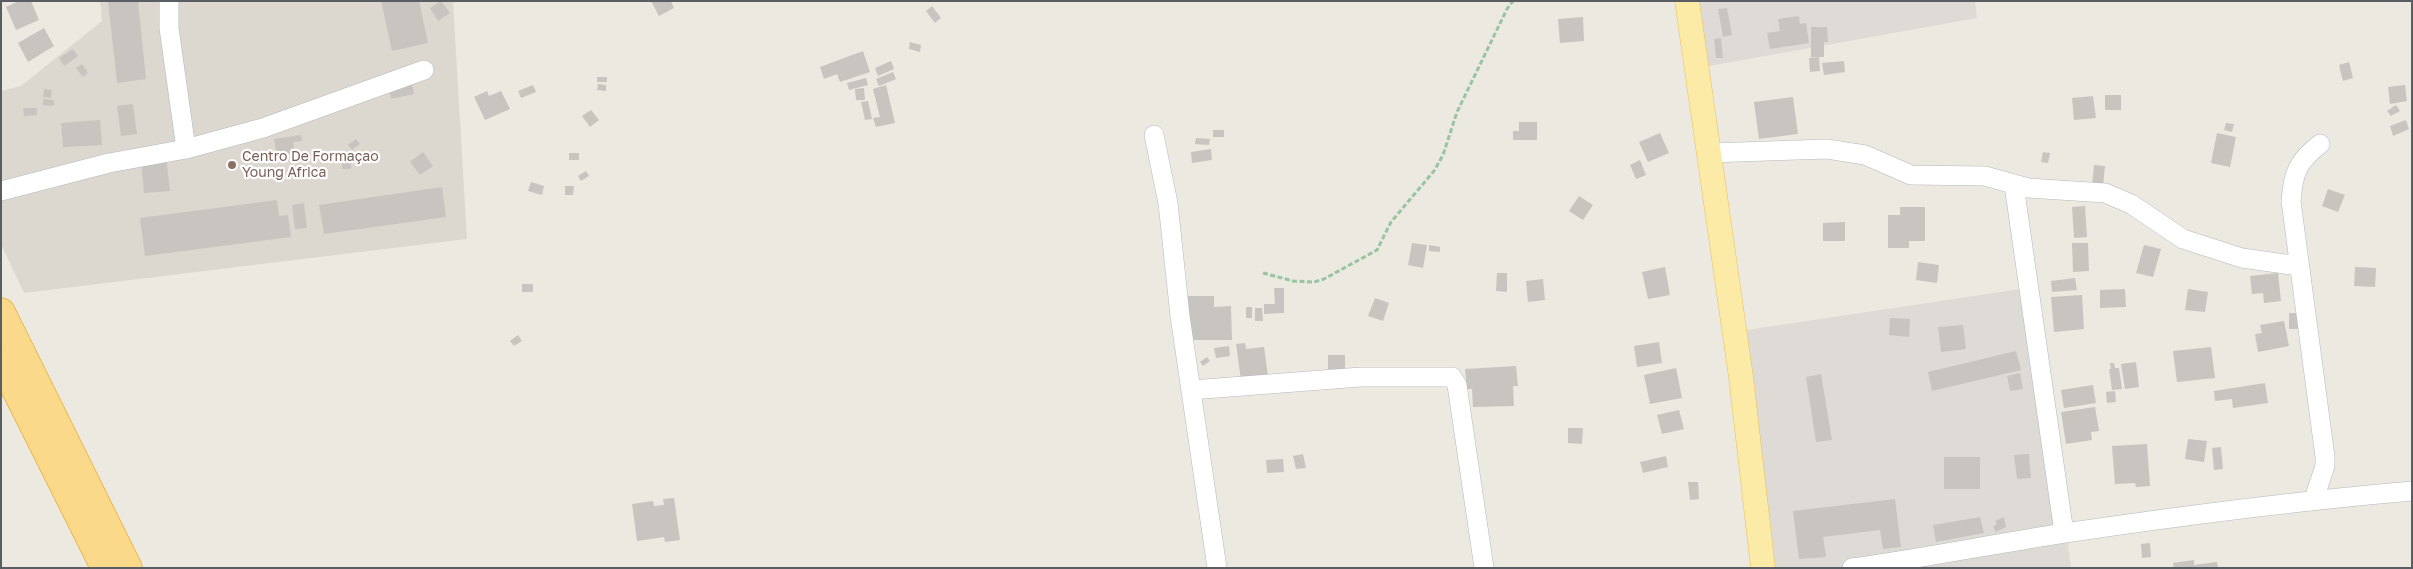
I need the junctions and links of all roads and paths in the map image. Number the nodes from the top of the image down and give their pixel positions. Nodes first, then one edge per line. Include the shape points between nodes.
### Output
1 (169, 1) edge
2 (1513, 1) edge
3 (1687, 1) edge
4 (424, 70) dead end
5 (1154, 135) dead end
6 (2320, 144) dead end
7 (186, 149) junction
8 (1709, 153) junction
9 (2014, 185) junction
10 (1, 191) edge
11 (2299, 266) junction
12 (1263, 274) dead end
13 (1, 312) edge
14 (1, 360) edge
15 (1191, 390) junction
16 (2412, 491) edge
17 (2314, 499) junction
18 (2064, 533) junction
19 (105, 568) edge
20 (128, 568) edge
21 (1217, 568) edge
22 (1484, 568) edge
23 (1763, 568) edge
24 (1852, 568) edge

1 - 7 street via 169,28
2 - 12 path via 1457,112 1443,155 1434,171 1390,222 1377,250 1314,282
3 - 8 main road
4 - 7 street via 263,128
5 - 15 street via 1168,203
6 - 11 street via 2305,155 2292,186
7 - 10 street via 109,163
8 - 9 street via 1827,149 1865,155 1911,176 1985,176
8 - 23 main road via 1741,377
9 - 11 street via 2042,190 2105,193 2131,204 2183,239 2242,258
9 - 18 street
11 - 17 street via 2325,457
13 - 20 highway
14 - 19 highway
15 - 21 street
15 - 22 street via 1361,377 1452,377 1457,385
16 - 17 street
17 - 18 street
18 - 24 street

